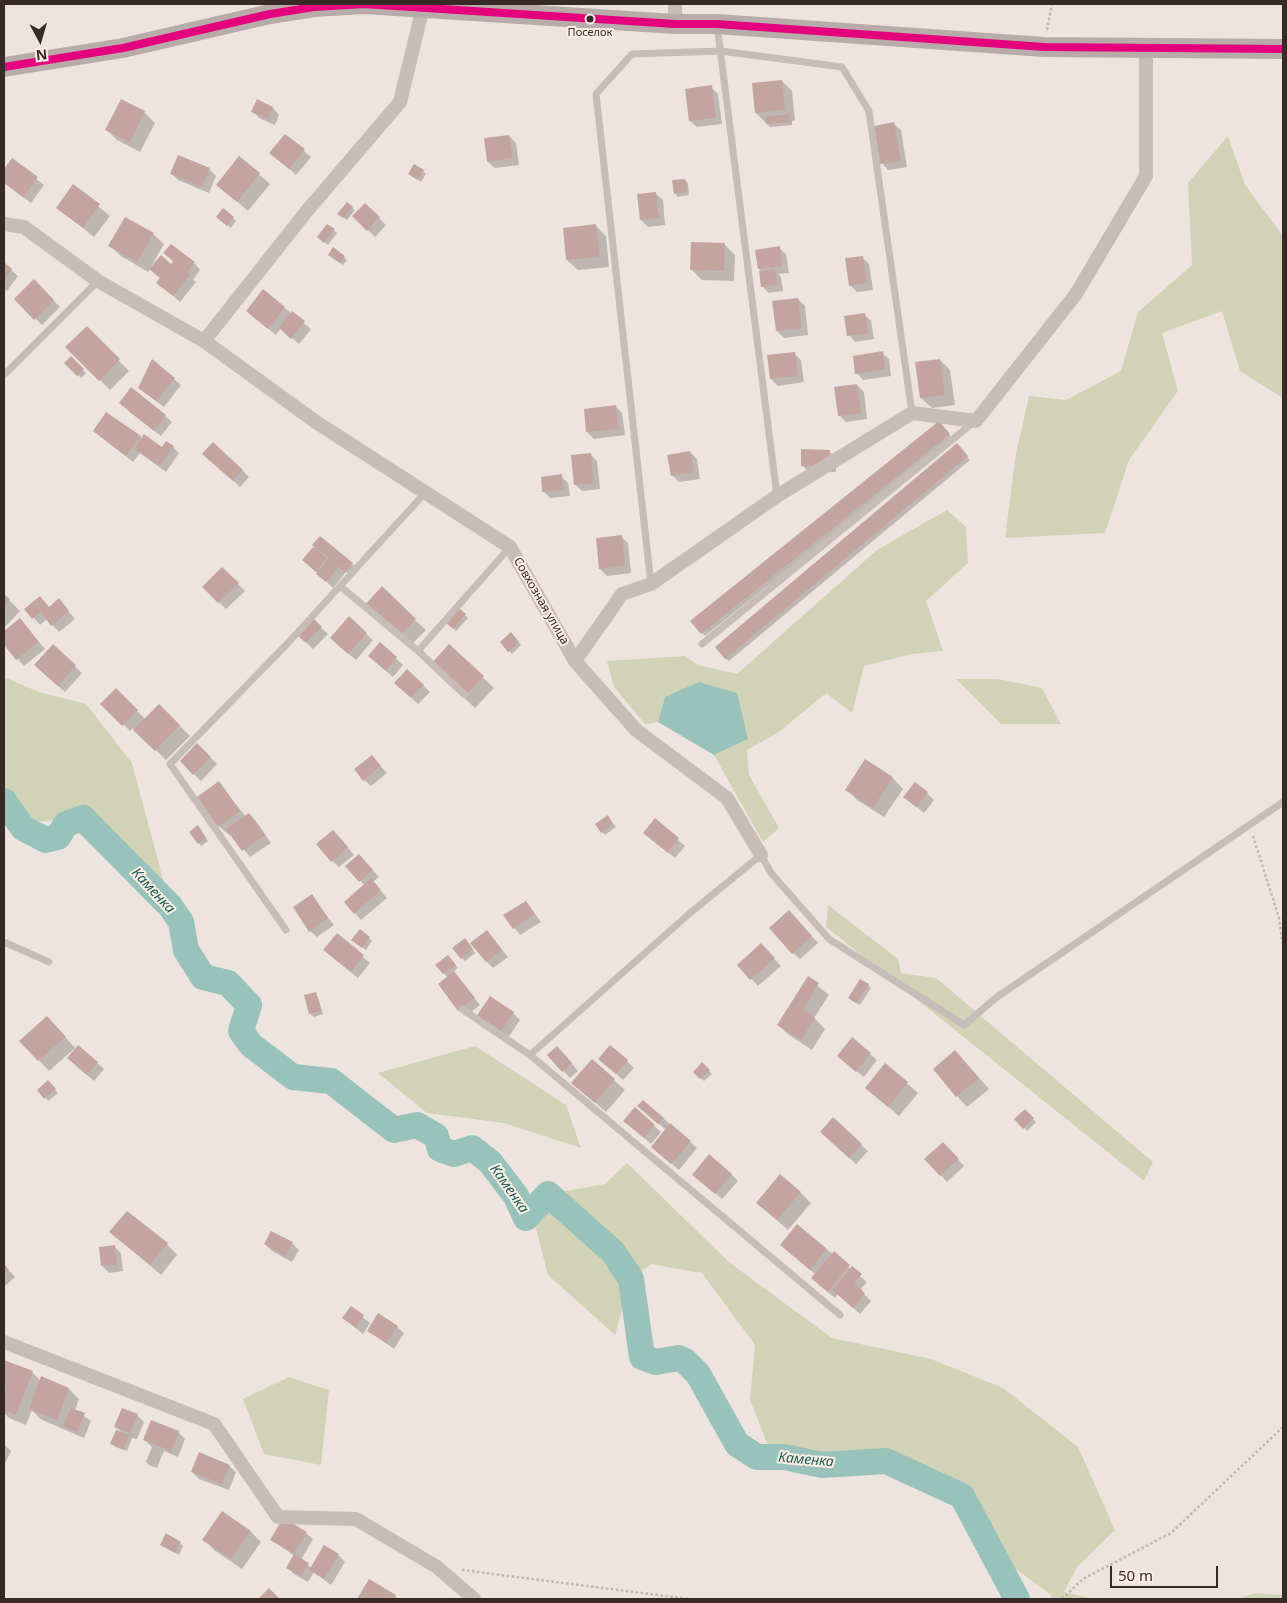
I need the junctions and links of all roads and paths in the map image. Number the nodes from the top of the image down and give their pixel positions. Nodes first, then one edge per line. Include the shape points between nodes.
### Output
1 (390, 4) edge
2 (675, 4) edge
3 (1052, 4) edge
4 (424, 7) junction
5 (675, 24) junction
6 (717, 24) junction
7 (1044, 46) junction
8 (1146, 48) junction
9 (1283, 49) edge
10 (721, 51) junction
11 (4, 67) edge
12 (4, 224) edge
13 (98, 281) junction
14 (204, 341) junction
15 (4, 374) edge
16 (912, 413) junction
17 (976, 420) junction
18 (424, 493) junction
19 (777, 496) junction
20 (510, 547) junction
21 (652, 584) junction
22 (340, 586) junction
23 (702, 644) dead end
24 (418, 652) junction
25 (575, 661) junction
26 (464, 694) dead end
27 (1283, 802) edge
28 (1250, 825) junction
29 (761, 855) junction
30 (286, 930) dead end
31 (4, 942) edge
32 (1283, 946) edge
33 (49, 962) dead end
34 (462, 1009) dead end
35 (530, 1055) junction
36 (840, 1316) dead end
37 (4, 1342) edge
38 (1283, 1427) edge
39 (437, 1567) junction
40 (474, 1599) edge
41 (689, 1599) edge
42 (1062, 1599) edge

1 - 4 main road
1 - 11 main road via 344,5 270,14 123,48
2 - 5 street
3 - 7 path
4 - 5 main road
4 - 14 street via 400,102 306,212
5 - 6 main road
6 - 7 main road
6 - 10 lane
7 - 8 main road
8 - 9 main road
8 - 17 street via 1146,176 1076,294
10 - 16 lane via 842,67 869,111
10 - 19 lane
10 - 21 lane via 632,54 596,94
12 - 13 street, Совхозная улица via 24,227
13 - 14 street, Совхозная улица
13 - 15 lane
14 - 18 street, Совхозная улица via 316,422
16 - 17 street
16 - 19 street
17 - 23 lane
18 - 20 street, Совхозная улица
18 - 22 lane
19 - 21 street
20 - 24 lane
20 - 25 street, Совхозная улица
21 - 25 street via 622,594
22 - 24 lane
22 - 30 lane via 170,764
24 - 26 lane
25 - 29 street, Совхозная улица via 636,730 727,798
27 - 28 lane
28 - 29 lane via 997,997 964,1025 830,938 771,873
28 - 32 path via 1279,918
29 - 35 lane via 690,913
31 - 33 lane
34 - 35 lane
35 - 36 lane
37 - 39 street via 214,1424 278,1517 356,1519
38 - 42 path via 1171,1533 1083,1579
39 - 40 street
39 - 41 path

